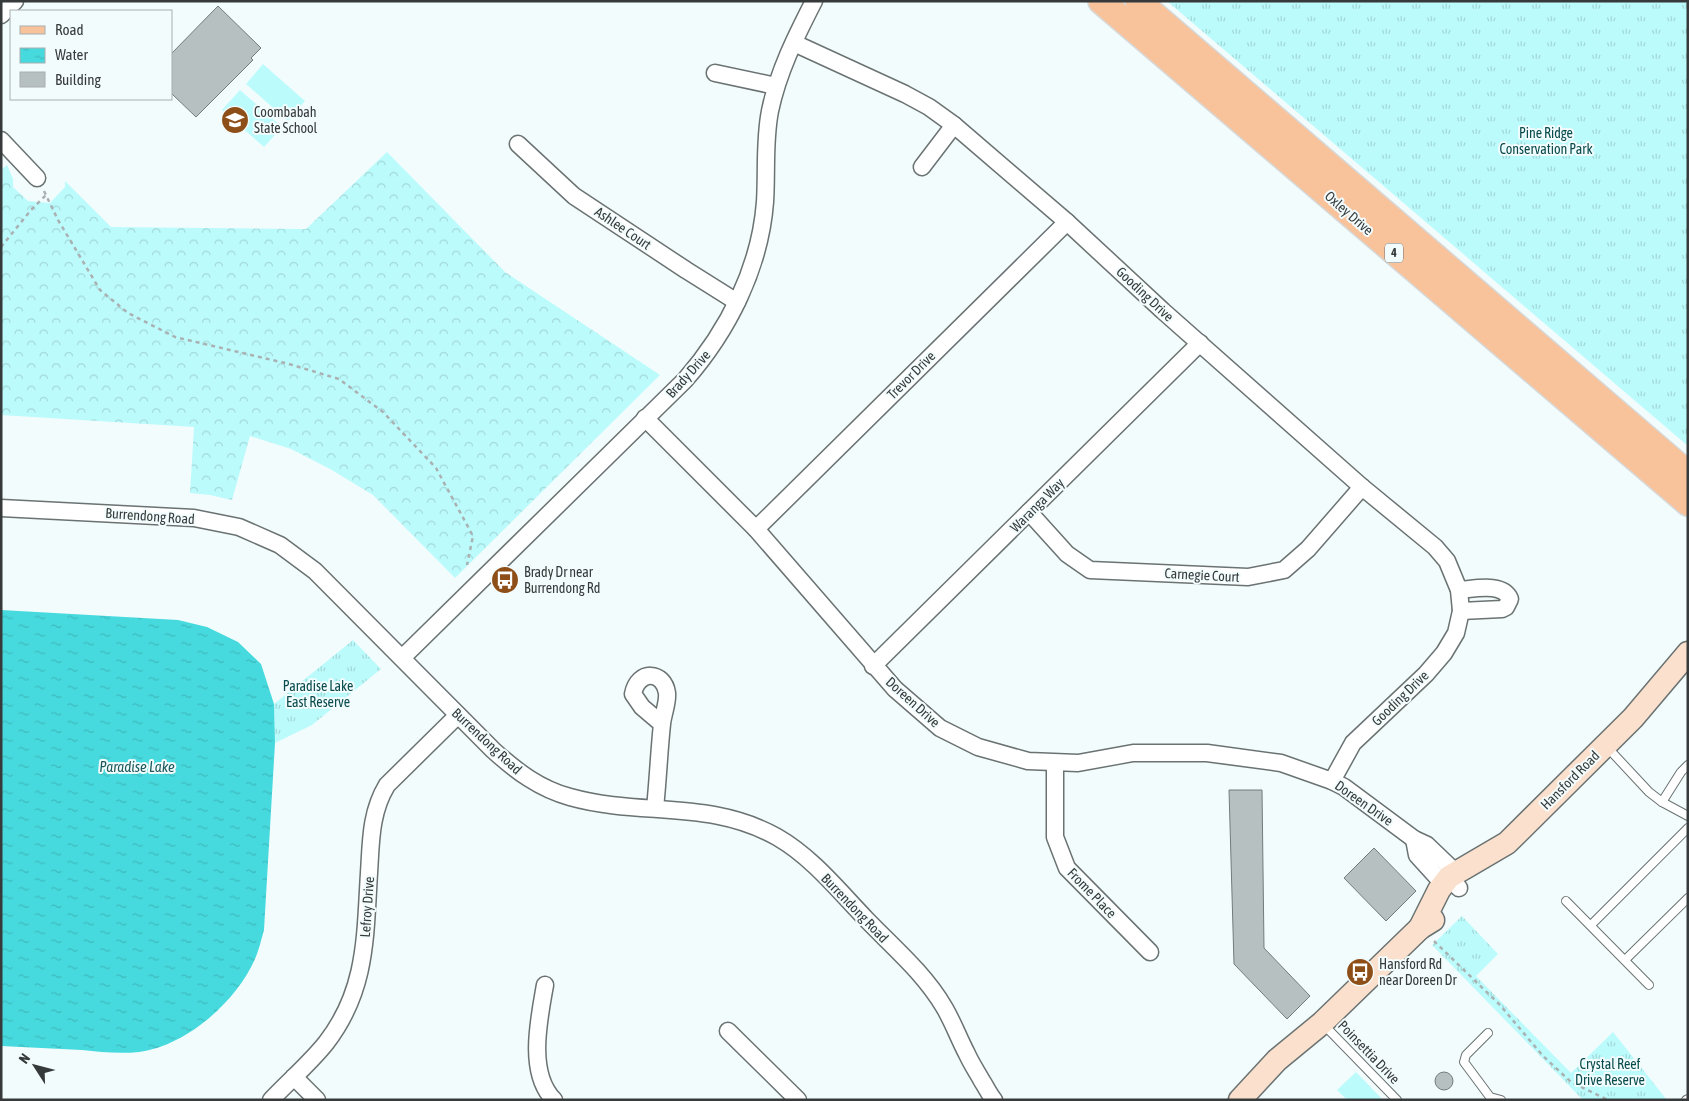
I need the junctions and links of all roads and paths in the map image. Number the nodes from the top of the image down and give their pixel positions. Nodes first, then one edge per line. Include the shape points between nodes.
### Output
1 (15, 1) edge
2 (814, 1) edge
3 (1101, 1) edge
4 (1138, 1) edge
5 (1, 15) edge
6 (794, 43) junction
7 (715, 73) dead end
8 (776, 86) junction
9 (954, 125) junction
10 (1, 140) edge
11 (518, 144) dead end
12 (922, 167) dead end
13 (37, 178) joint
14 (46, 195) junction
15 (1067, 222) junction
16 (1, 247) edge
17 (737, 302) junction
18 (1200, 343) junction
19 (645, 418) junction
20 (1688, 474) edge
21 (1362, 487) junction
22 (1688, 503) edge
23 (1, 508) edge
24 (1029, 512) junction
25 (756, 529) junction
26 (468, 565) dead end
27 (1459, 590) junction
28 (1461, 612) junction
29 (1688, 653) edge
30 (403, 657) junction
31 (873, 666) junction
32 (1688, 676) edge
33 (458, 715) junction
34 (1633, 718) junction
35 (662, 724) dead end
36 (1606, 745) junction
37 (1055, 762) junction
38 (1688, 765) edge
39 (1332, 781) junction
40 (1662, 802) junction
41 (655, 808) junction
42 (1688, 816) edge
43 (1688, 828) edge
44 (1454, 882) junction
45 (1688, 898) edge
46 (1566, 900) dead end
47 (1591, 925) junction
48 (1420, 928) junction
49 (1150, 952) dead end
50 (1625, 960) junction
51 (545, 985) dead end
52 (1649, 985) dead end
53 (1322, 1023) junction
54 (728, 1032) dead end
55 (1488, 1033) dead end
56 (294, 1077) junction
57 (1490, 1097) junction
58 (991, 1099) edge
59 (270, 1100) edge
60 (317, 1100) edge
61 (554, 1100) edge
62 (798, 1100) edge
63 (1240, 1100) edge
64 (1250, 1100) edge
65 (1397, 1100) edge
66 (1480, 1100) edge
67 (1501, 1100) edge
68 (1608, 1100) edge

1 - 5 street
2 - 6 street, Brady Drive
3 - 22 main road, Oxley Drive / 4
4 - 20 main road, Oxley Drive / 4
6 - 8 street, Brady Drive
6 - 9 street, Gooding Drive via 905,94
7 - 8 street
8 - 17 street, Brady Drive via 768,126 761,228
9 - 12 street
9 - 15 street, Gooding Drive
10 - 13 street
11 - 17 street, Ashlee Court via 574,196
13 - 14 path
14 - 16 path
14 - 26 path via 100,290 128,313 175,337 339,379 383,412 436,468 473,536
15 - 18 street, Gooding Drive
15 - 25 street, Trevor Drive
17 - 19 street, Brady Drive via 702,361
18 - 21 street, Gooding Drive
18 - 24 street, Waranga Way
19 - 25 street, Doreen Drive
19 - 30 street, Brady Drive
21 - 24 street, Carnegie Court via 1308,549 1284,570 1248,577 1090,570 1067,554
21 - 27 street, Gooding Drive via 1435,547 1447,562
23 - 30 street, Burrendong Road via 194,518 239,527 280,545 315,571
24 - 31 street, Waranga Way
25 - 31 street, Doreen Drive
27 - 28 street, Gooding Drive
27 - 28 street via 1500,589 1510,599 1502,609
28 - 39 street, Gooding Drive via 1456,632 1444,653 1353,743
29 - 34 street, Hansford Road
30 - 33 street, Burrendong Road
31 - 37 street, Doreen Drive via 940,728 986,750 1028,762
32 - 34 street, Hansford Road
33 - 41 street, Burrendong Road via 516,770 550,790 588,801
33 - 56 street, Lefroy Drive via 381,795 373,821 360,977 333,1034
34 - 36 street, Hansford Road
35 - 41 street
36 - 40 lane
36 - 44 street, Hansford Road via 1507,842 1490,865 1478,875
37 - 39 street, Doreen Drive via 1078,764 1133,753 1207,753 1281,763
37 - 49 street, Frome Place via 1055,837 1067,868
38 - 40 lane
39 - 44 street, Doreen Drive via 1414,839 1418,855 1437,876
40 - 42 lane
41 - 58 street, Burrendong Road via 704,812 743,822 778,838 804,856 927,982 948,1014
43 - 47 lane
44 - 48 street, Hansford Road via 1440,913
45 - 50 lane
46 - 47 lane
47 - 50 lane
48 - 53 street, Hansford Road
48 - 68 path via 1500,1005 1543,1056 1571,1082
50 - 52 lane
51 - 61 street via 536,1037 538,1065 548,1093
53 - 63 street, Hansford Road via 1277,1060
53 - 64 street, Hansford Road via 1305,1048
53 - 65 lane, Poinsettia Drive
54 - 62 street
55 - 57 lane via 1466,1055 1464,1062
56 - 59 street, Lefroy Drive
56 - 60 street
57 - 66 lane
57 - 67 lane

